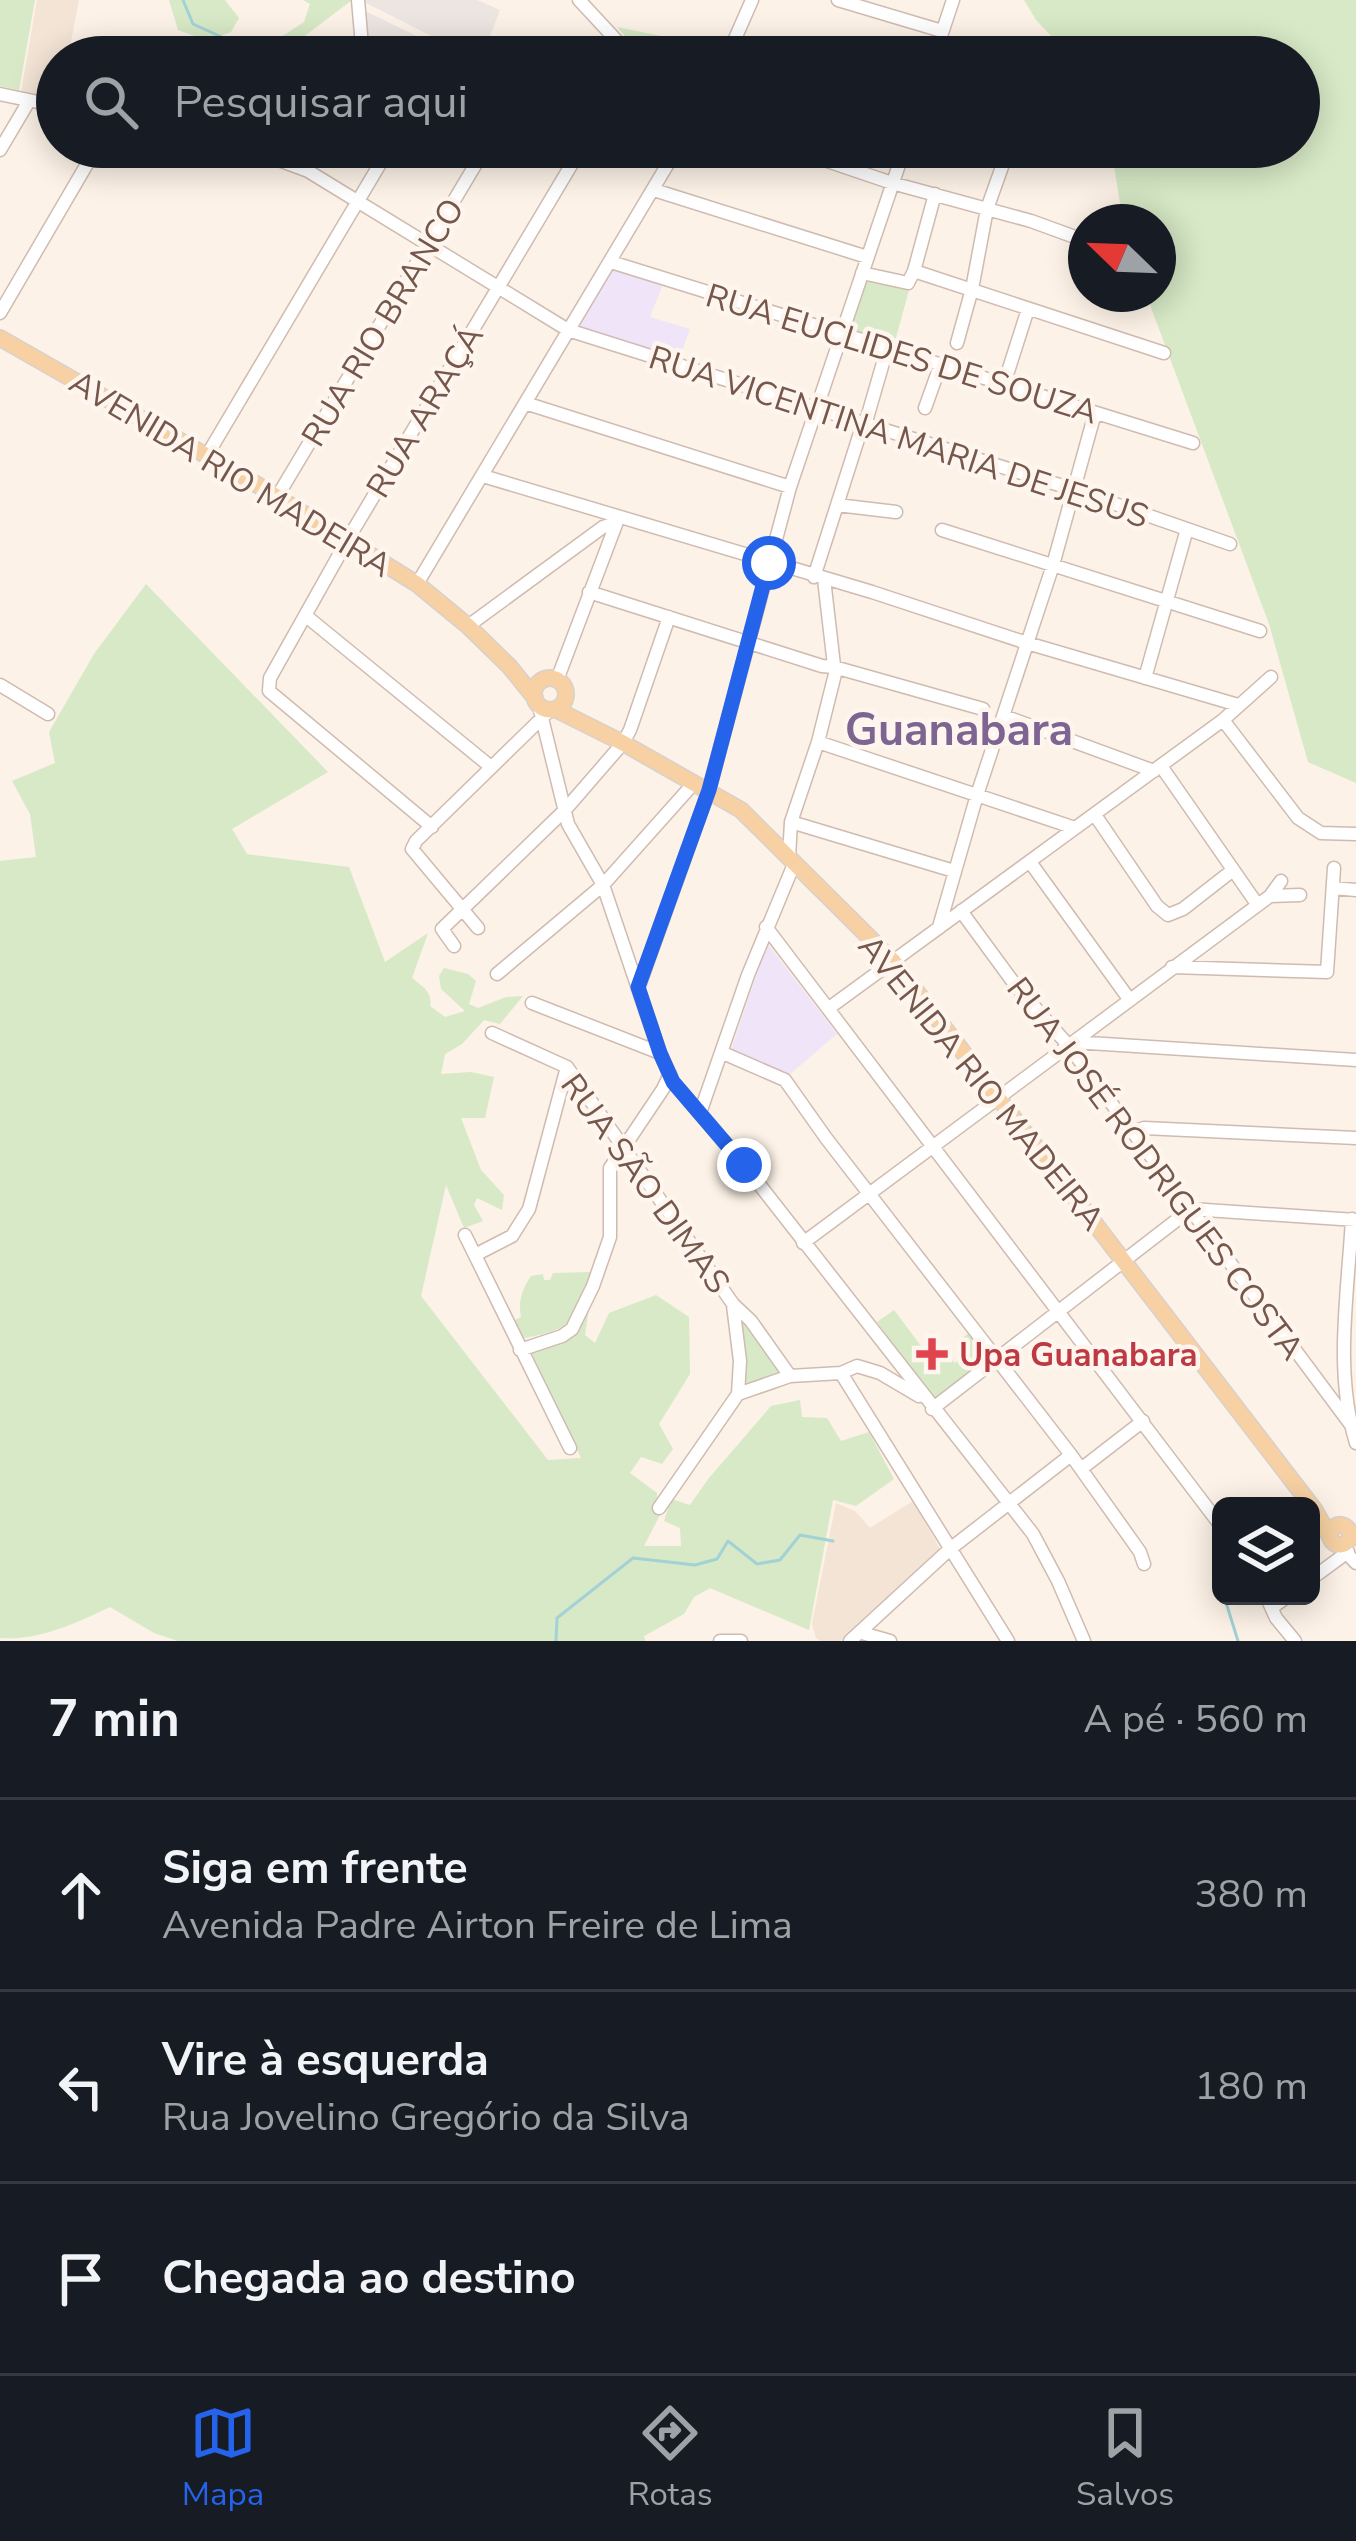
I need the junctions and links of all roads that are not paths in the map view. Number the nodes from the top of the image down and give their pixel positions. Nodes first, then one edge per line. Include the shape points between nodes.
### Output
1 (358, 0) edge
2 (579, 0) edge
3 (752, 0) edge
4 (838, 0) edge
5 (953, 0) edge
6 (942, 31) junction
7 (361, 36) edge
8 (612, 36) edge
9 (737, 36) edge
10 (940, 36) edge
11 (0, 94) edge
12 (29, 101) junction
13 (36, 102) edge
14 (0, 150) edge
15 (85, 168) edge
16 (300, 168) edge
17 (378, 168) edge
18 (473, 168) edge
19 (569, 168) edge
20 (666, 168) edge
21 (848, 168) edge
22 (897, 168) edge
23 (1001, 168) edge
24 (892, 183) junction
25 (654, 190) junction
26 (935, 194) junction
27 (358, 201) junction
28 (987, 208) junction
29 (1068, 236) edge
30 (427, 244) junction
31 (867, 257) junction
32 (611, 262) junction
33 (914, 272) junction
34 (862, 273) junction
35 (498, 287) junction
36 (972, 289) junction
37 (1028, 309) junction
38 (0, 313) edge
39 (568, 330) junction
40 (841, 335) junction
41 (0, 338) edge
42 (957, 343) dead end
43 (887, 349) junction
44 (1164, 353) dead end
45 (940, 366) junction
46 (1004, 384) junction
47 (525, 403) junction
48 (925, 408) dead end
49 (816, 410) junction
50 (1095, 413) junction
51 (865, 425) junction
52 (1193, 443) dead end
53 (206, 458) junction
54 (483, 476) junction
55 (790, 487) junction
56 (1072, 489) junction
57 (277, 497) junction
58 (837, 505) junction
59 (896, 512) dead end
60 (617, 520) junction
61 (1187, 529) junction
62 (942, 530) dead end
63 (348, 539) junction
64 (1230, 544) dead end
65 (769, 563) junction
66 (1052, 565) junction
67 (819, 578) junction
68 (417, 584) junction
69 (589, 592) junction
70 (1166, 601) junction
71 (306, 616) junction
72 (669, 617) junction
73 (468, 626) junction
74 (1260, 631) dead end
75 (748, 643) junction
76 (1028, 644) junction
77 (509, 666) junction
78 (834, 667) junction
79 (1271, 677) dead end
80 (1145, 678) junction
81 (550, 680) junction
82 (0, 685) edge
83 (1238, 705) junction
84 (548, 706) junction
85 (983, 709) dead end
86 (48, 714) dead end
87 (1004, 716) junction
88 (1223, 720) junction
89 (818, 742) junction
90 (623, 743) junction
91 (491, 766) junction
92 (1158, 769) junction
93 (701, 786) junction
94 (977, 795) junction
95 (565, 810) junction
96 (1095, 815) junction
97 (791, 822) junction
98 (432, 827) junction
99 (1076, 828) junction
100 (1356, 834) edge
101 (791, 861) junction
102 (1030, 862) junction
103 (1334, 868) dead end
104 (1233, 870) junction
105 (954, 871) junction
106 (1282, 881) dead end
107 (603, 885) junction
108 (1333, 889) junction
109 (1356, 890) edge
110 (1300, 895) dead end
111 (1270, 896) junction
112 (1257, 904) junction
113 (462, 910) junction
114 (961, 911) junction
115 (766, 927) junction
116 (478, 928) dead end
117 (939, 928) junction
118 (454, 946) dead end
119 (893, 961) junction
120 (1171, 967) junction
121 (497, 974) dead end
122 (638, 987) junction
123 (1129, 999) junction
124 (532, 1003) dead end
125 (829, 1009) junction
126 (493, 1033) dead end
127 (1070, 1044) junction
128 (660, 1053) junction
129 (723, 1054) junction
130 (1356, 1060) edge
131 (567, 1067) junction
132 (670, 1074) junction
133 (996, 1097) junction
134 (700, 1113) junction
135 (1132, 1132) junction
136 (1356, 1138) edge
137 (933, 1145) junction
138 (623, 1147) junction
139 (869, 1192) junction
140 (1191, 1209) junction
141 (1354, 1219) edge
142 (465, 1234) dead end
143 (802, 1243) junction
144 (475, 1255) junction
145 (1125, 1262) junction
146 (733, 1304) junction
147 (1060, 1312) junction
148 (520, 1349) junction
149 (997, 1358) junction
150 (841, 1373) junction
151 (790, 1376) junction
152 (739, 1394) junction
153 (929, 1404) junction
154 (1143, 1421) junction
155 (1351, 1426) junction
156 (1356, 1443) edge
157 (570, 1448) dead end
158 (1071, 1455) junction
159 (1081, 1469) junction
160 (1009, 1503) junction
161 (659, 1508) dead end
162 (1212, 1514) edge
163 (1347, 1540) edge
164 (950, 1549) junction
165 (1144, 1564) dead end
166 (1320, 1569) edge
167 (1271, 1605) edge
168 (856, 1637) edge
169 (720, 1641) edge
170 (741, 1641) edge
171 (890, 1641) edge
172 (1008, 1641) edge
173 (1084, 1641) edge
174 (1295, 1641) edge

1 - 7 street
2 - 8 street
3 - 9 street
4 - 6 street
5 - 6 street
6 - 10 street
11 - 12 street
12 - 13 street
12 - 14 street
15 - 38 street
16 - 27 street, RUA VICENTINA MARIA DE JESUS
17 - 27 street
18 - 30 street, RUA RIO BRANCO
19 - 35 street, RUA ARAÇÁ
20 - 25 street
21 - 24 street
22 - 24 street
23 - 28 street
24 - 26 street
24 - 31 street
25 - 31 street
25 - 32 street
26 - 28 street
26 - 33 street
27 - 30 street, RUA VICENTINA MARIA DE JESUS
27 - 53 street
28 - 29 street
28 - 36 street
30 - 35 street, RUA VICENTINA MARIA DE JESUS
30 - 57 street, RUA RIO BRANCO
31 - 34 street
32 - 39 street
32 - 40 street, RUA EUCLIDES DE SOUZA
33 - 34 street via 908,284
33 - 36 street
34 - 40 street
35 - 39 street, RUA VICENTINA MARIA DE JESUS
35 - 63 street, RUA ARAÇÁ
36 - 37 street
36 - 42 street
37 - 44 street
37 - 46 street
39 - 47 street
39 - 49 street, RUA VICENTINA MARIA DE JESUS
40 - 43 street, RUA EUCLIDES DE SOUZA
40 - 49 street
41 - 53 main road, AVENIDA RIO MADEIRA
43 - 45 street, RUA EUCLIDES DE SOUZA
43 - 51 street
45 - 46 street, RUA EUCLIDES DE SOUZA
45 - 48 street
46 - 50 street, RUA EUCLIDES DE SOUZA
47 - 54 street
47 - 55 street
49 - 51 street, RUA VICENTINA MARIA DE JESUS
49 - 55 street
50 - 52 street, RUA EUCLIDES DE SOUZA
50 - 56 street
51 - 56 street, RUA VICENTINA MARIA DE JESUS
51 - 58 street
53 - 57 main road, AVENIDA RIO MADEIRA
54 - 60 street
54 - 68 street
55 - 65 street
56 - 61 street, RUA VICENTINA MARIA DE JESUS
56 - 66 street
57 - 63 main road, AVENIDA RIO MADEIRA
58 - 59 street
58 - 67 street
60 - 65 street
60 - 69 street
60 - 73 street
61 - 64 street, RUA VICENTINA MARIA DE JESUS
61 - 70 street
62 - 66 street
63 - 68 main road, AVENIDA RIO MADEIRA
63 - 71 street, RUA ARAÇÁ
65 - 67 street
65 - 75 street
66 - 70 street
66 - 76 street
67 - 76 street
67 - 78 street
68 - 73 main road, AVENIDA RIO MADEIRA
69 - 72 street
69 - 81 street
70 - 74 street
70 - 80 street
71 - 91 street
71 - 98 street, RUA ARAÇÁ via 269,691
72 - 75 street
72 - 90 street
73 - 77 main road, AVENIDA RIO MADEIRA
75 - 78 street
75 - 93 street
76 - 80 street
76 - 87 street
77 - 81 main road, AVENIDA RIO MADEIRA
77 - 84 main road, AVENIDA RIO MADEIRA
78 - 85 street
78 - 89 street
79 - 83 street
80 - 83 street
81 - 84 main road via 535,689
81 - 84 main road via 565,688
82 - 86 street
83 - 88 street
84 - 90 main road, AVENIDA RIO MADEIRA via 572,709
84 - 91 street
84 - 95 street
87 - 92 street
87 - 94 street
88 - 92 street
88 - 100 street via 1298,818 1327,834
89 - 94 street
89 - 97 street
90 - 93 main road, AVENIDA RIO MADEIRA
90 - 95 street
91 - 98 street
92 - 96 street
92 - 104 street
93 - 101 main road, AVENIDA RIO MADEIRA via 741,810
93 - 107 street
93 - 122 street
94 - 99 street
94 - 105 street
95 - 107 street
95 - 113 street
96 - 99 street
96 - 104 street via 1162,913 1183,909
97 - 101 street
97 - 105 street
98 - 113 street via 412,849
99 - 102 street
101 - 115 street
101 - 119 main road, AVENIDA RIO MADEIRA
102 - 114 street
102 - 123 street
103 - 108 street
104 - 112 street
105 - 117 street
106 - 111 street
107 - 121 street
107 - 122 street
108 - 109 street
108 - 120 street via 1327,972
110 - 111 street
111 - 112 street
112 - 120 street
113 - 116 street
113 - 118 street via 442,929
114 - 117 street
114 - 127 street, RUA JOSÉ RODRIGUES COSTA
115 - 125 street
115 - 129 street
117 - 119 street
119 - 125 street
119 - 133 main road, AVENIDA RIO MADEIRA
120 - 123 street
122 - 128 street
123 - 127 street
124 - 128 street
125 - 137 street
126 - 131 street, RUA SÃO DIMAS
127 - 130 street
127 - 133 street
127 - 135 street, RUA JOSÉ RODRIGUES COSTA
128 - 132 street
129 - 134 street
129 - 139 street via 784,1080
131 - 138 street, RUA SÃO DIMAS
131 - 144 street via 530,1209 512,1236
132 - 134 street
132 - 138 street
133 - 137 street
133 - 145 main road, AVENIDA RIO MADEIRA
134 - 143 street
135 - 136 street
135 - 140 street, RUA JOSÉ RODRIGUES COSTA
137 - 139 street
137 - 147 street
138 - 146 street, RUA SÃO DIMAS
138 - 148 street via 610,1168 610,1237 572,1329
139 - 143 street
139 - 149 street
140 - 141 street
140 - 145 street
140 - 155 street, RUA JOSÉ RODRIGUES COSTA
141 - 155 street via 1345,1337
142 - 144 street
143 - 153 street
144 - 148 street
145 - 147 street
145 - 163 main road, AVENIDA RIO MADEIRA via 1314,1509
146 - 151 street, RUA SÃO DIMAS
146 - 152 street, RUA SÃO DIMAS
147 - 149 street
147 - 154 street
148 - 157 street
149 - 153 street
149 - 158 street
150 - 151 street
150 - 153 street via 857,1366 880,1372
150 - 164 street
151 - 152 street
152 - 161 street
153 - 160 street
154 - 159 street
154 - 162 street
155 - 156 street
158 - 159 street
158 - 160 street
159 - 165 street
160 - 164 street
160 - 173 street via 1042,1550
163 - 166 street
164 - 168 street
164 - 172 street
167 - 174 street
168 - 171 street
169 - 170 street

